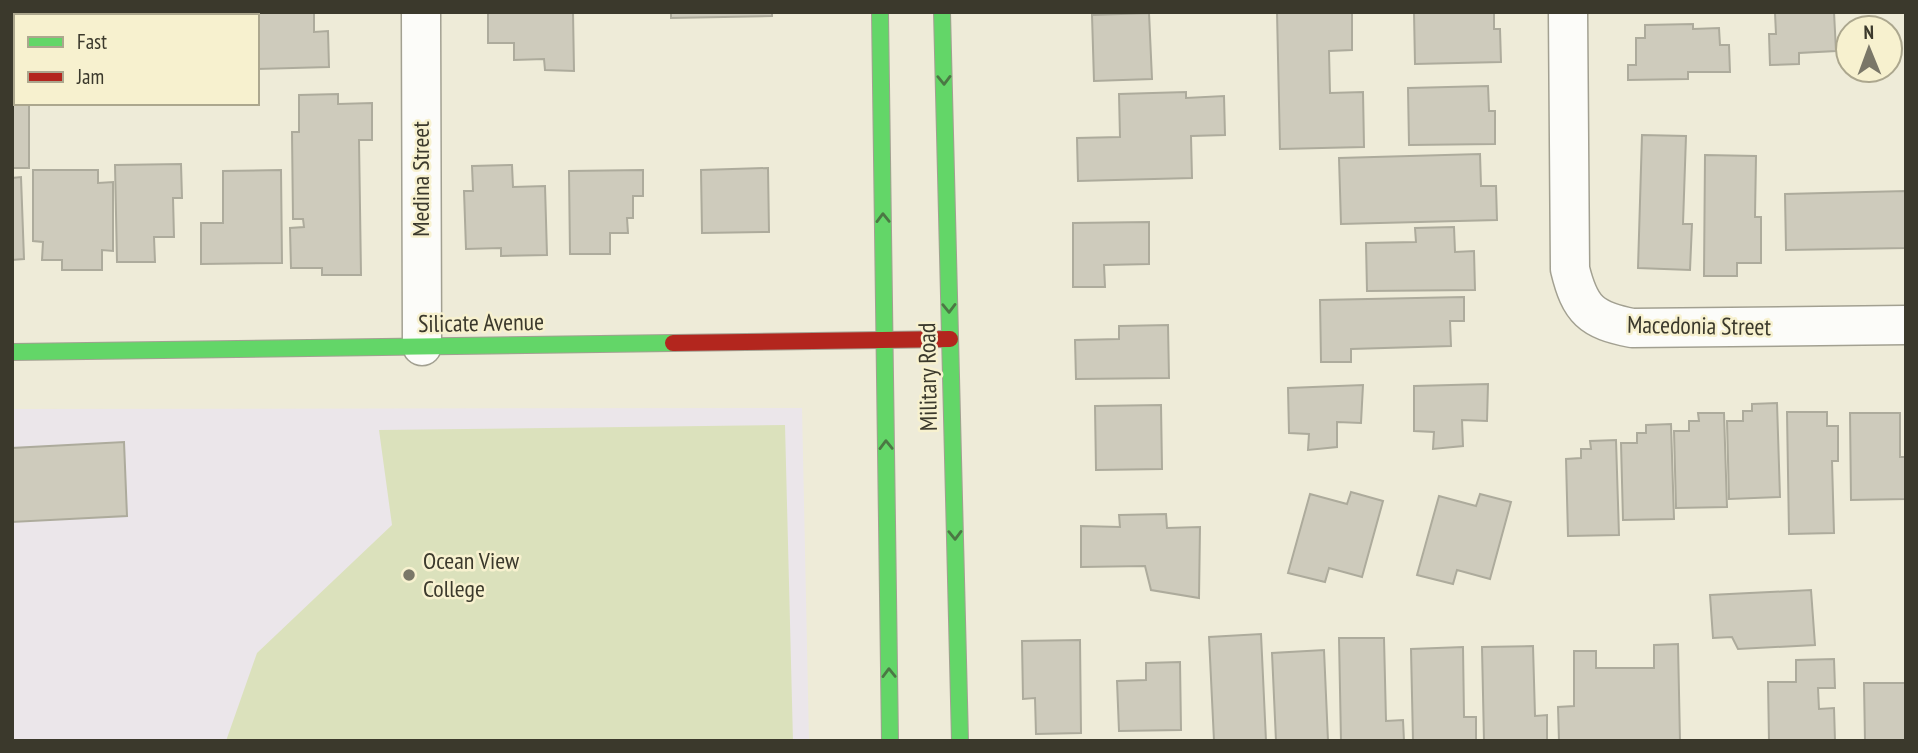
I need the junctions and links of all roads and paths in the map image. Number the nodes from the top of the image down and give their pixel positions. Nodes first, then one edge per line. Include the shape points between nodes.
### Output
1 (421, 12) edge
2 (880, 12) edge
3 (942, 12) edge
4 (1568, 12) edge
5 (1906, 325) edge
6 (950, 339) junction
7 (885, 340) junction
8 (422, 346) junction
9 (12, 352) edge
10 (890, 741) edge
11 (960, 741) edge

1 - 8 street, Medina Street
7 -> 2 street, Military Road
3 -> 6 street, Military Road
4 - 5 street, Macedonia Street via 1570,269 1576,294 1589,311 1608,324 1632,328
6 - 7 street, Silicate Avenue
6 -> 11 street, Military Road
7 - 8 street, Silicate Avenue
10 -> 7 street, Military Road
8 - 9 street, Silicate Avenue

